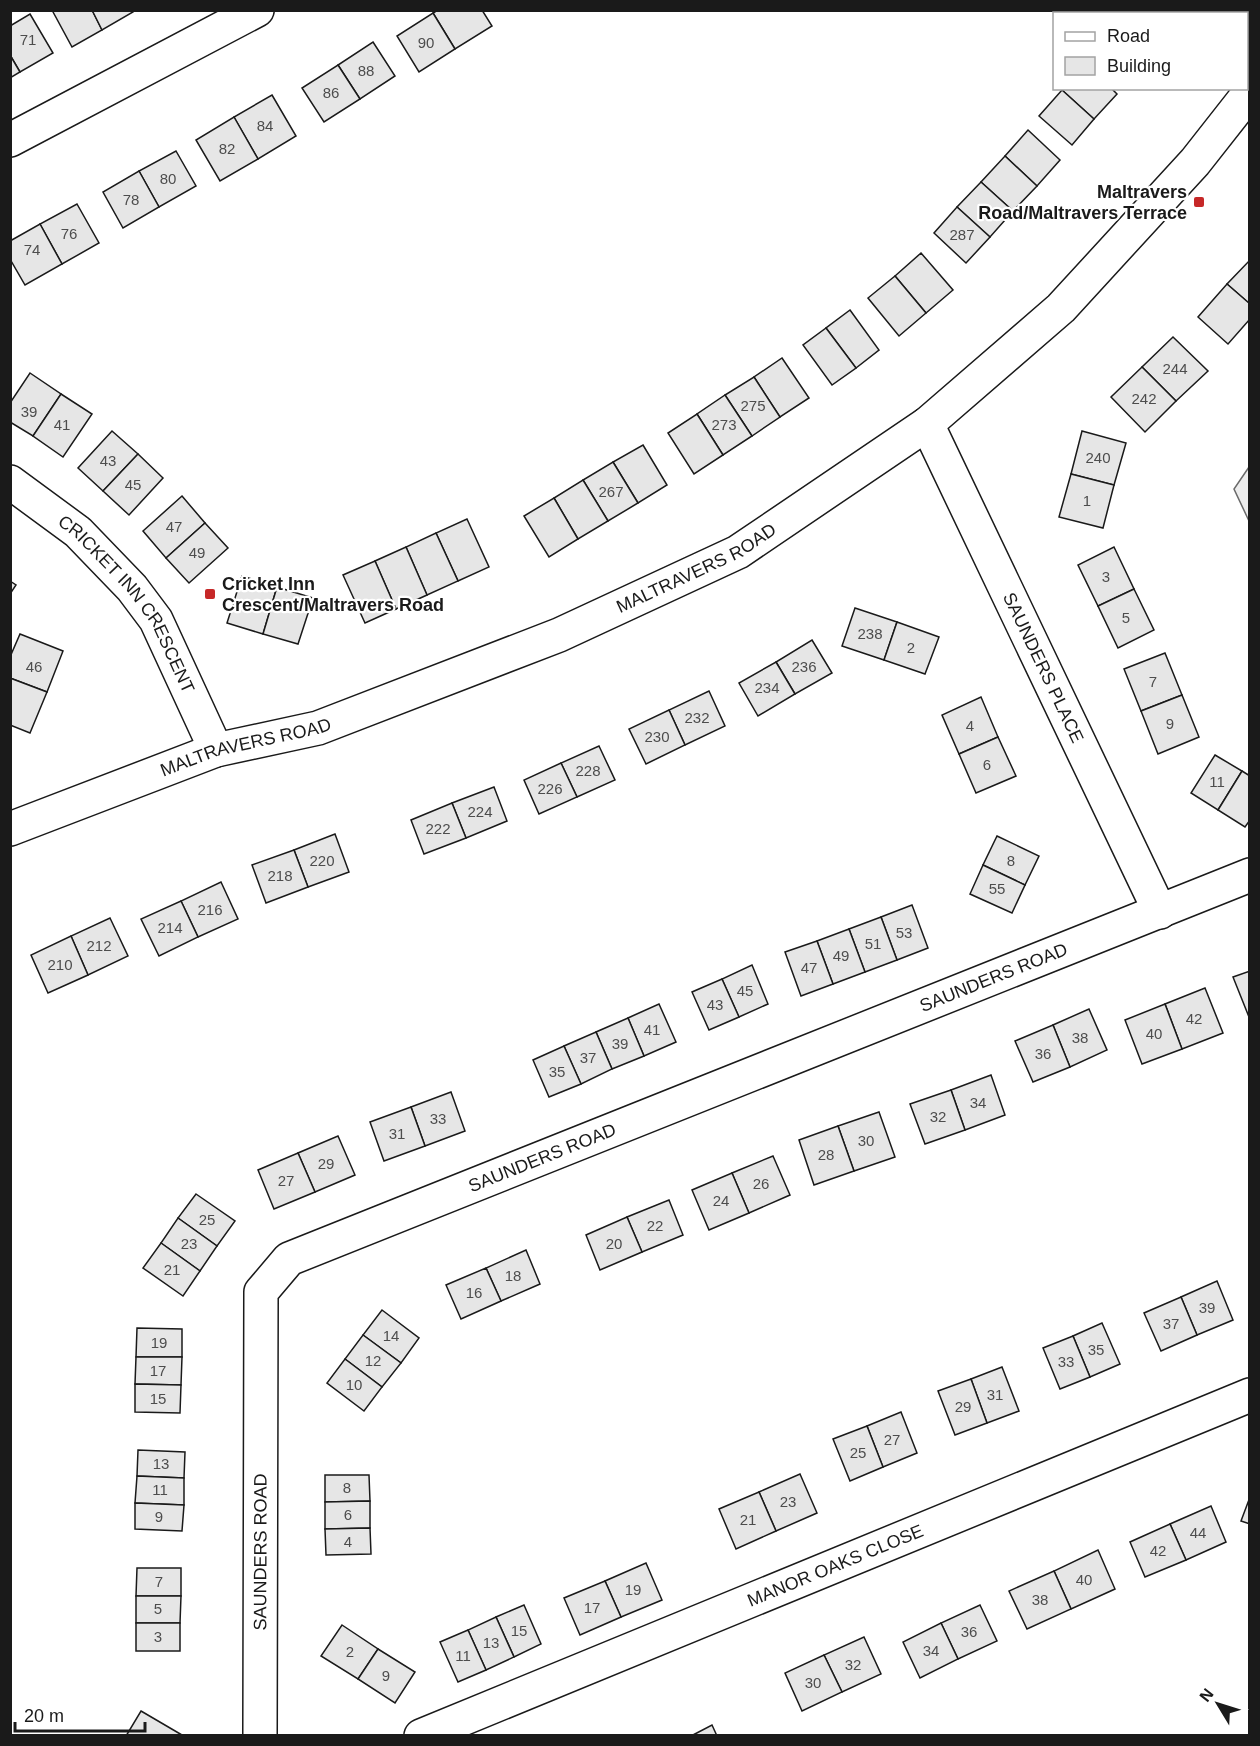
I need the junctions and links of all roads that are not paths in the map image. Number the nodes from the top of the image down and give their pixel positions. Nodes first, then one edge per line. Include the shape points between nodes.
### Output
1 (257, 10) edge
2 (1250, 92) edge
3 (10, 140) edge
4 (927, 424) junction
5 (10, 482) edge
6 (216, 750) junction
7 (10, 829) edge
8 (1250, 875) edge
9 (1160, 912) junction
10 (1250, 1395) edge
11 (260, 1736) edge
12 (421, 1736) edge

1 - 3 street
2 - 4 street, MALTRAVERS ROAD via 1195,162 1061,308
4 - 6 street, MALTRAVERS ROAD via 738,552 559,634 318,728
4 - 9 street, SAUNDERS PLACE
5 - 6 street, CRICKET INN CRESCENT via 78,532 132,588 156,620
6 - 7 street, MALTRAVERS ROAD
8 - 9 street, SAUNDERS ROAD
9 - 11 street, SAUNDERS ROAD via 289,1259 261,1293
10 - 12 street, MANOR OAKS CLOSE

